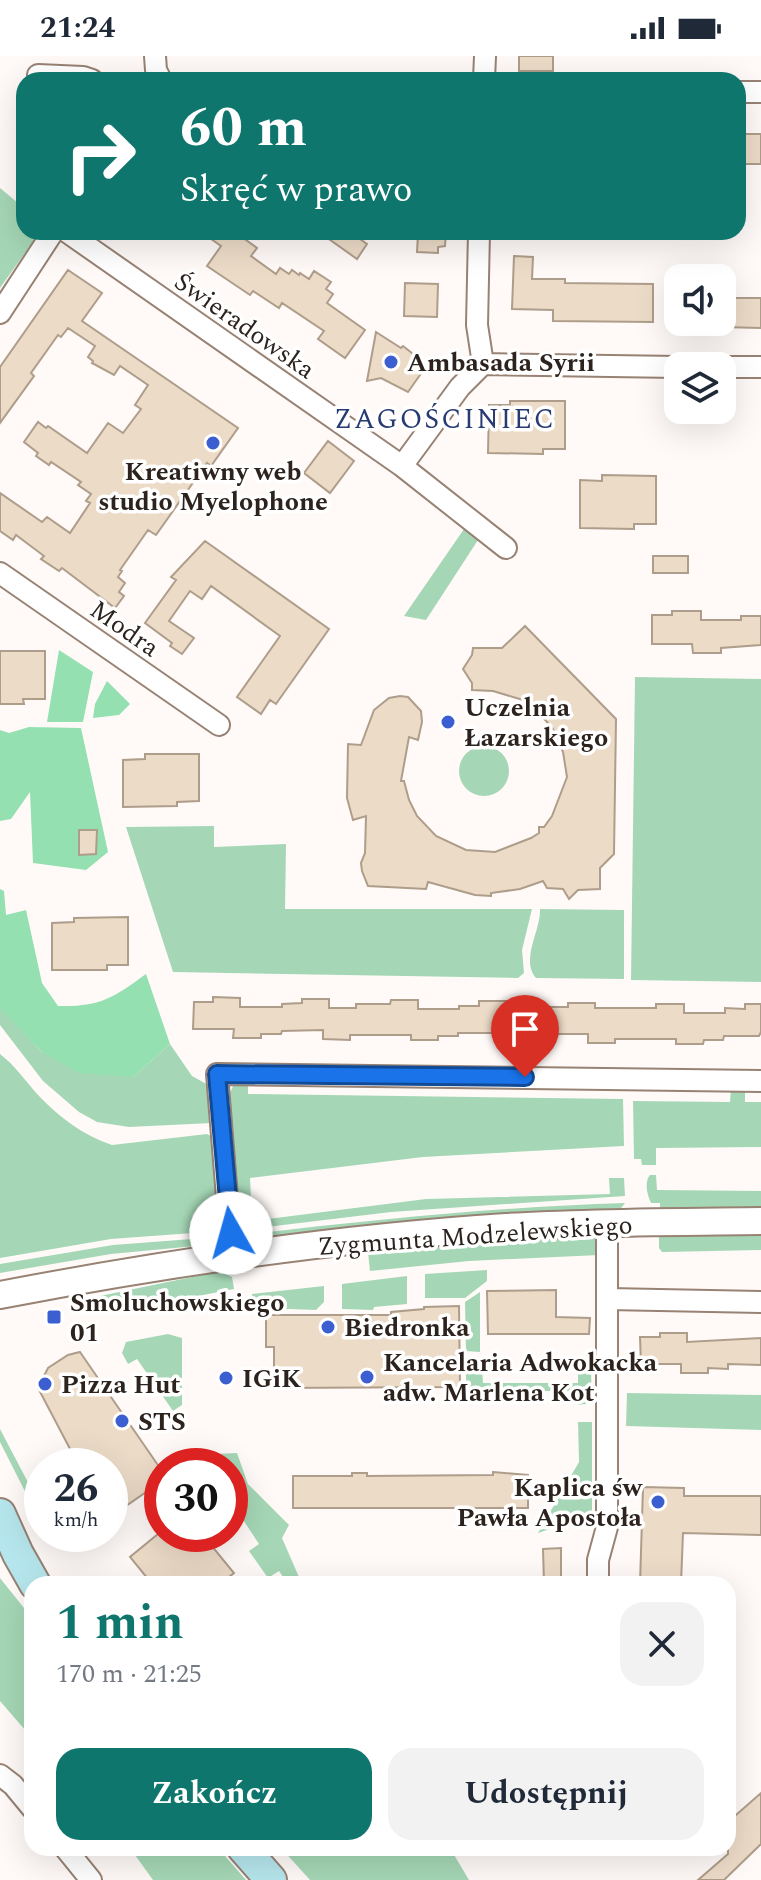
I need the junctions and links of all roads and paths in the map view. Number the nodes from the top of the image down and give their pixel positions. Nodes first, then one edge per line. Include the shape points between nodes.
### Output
1 (48, 240) edge
2 (78, 240) edge
3 (479, 240) edge
4 (0, 313) edge
5 (483, 364) junction
6 (664, 367) edge
7 (736, 367) edge
8 (761, 367) edge
9 (402, 466) junction
10 (506, 548) dead end
11 (0, 573) edge
12 (219, 725) dead end
13 (761, 1081) edge
14 (761, 1221) edge
15 (607, 1223) junction
16 (238, 1255) junction
17 (0, 1295) edge
18 (608, 1299) junction
19 (761, 1302) edge
20 (0, 1514) edge
21 (9, 1543) edge
22 (30, 1576) edge
23 (598, 1576) edge
24 (0, 1775) edge
25 (24, 1798) edge
26 (72, 1856) edge
27 (250, 1856) edge
28 (91, 1880) edge
29 (271, 1880) edge

1 - 4 street
2 - 9 street, Świeradowska
3 - 5 street via 477,325
5 - 6 street
5 - 9 street
7 - 8 street
9 - 10 street, Świeradowska
11 - 12 street, Modra
13 - 16 street via 217,1074 229,1222
14 - 15 street, Zygmunta Modzelewskiego
15 - 16 street, Zygmunta Modzelewskiego via 438,1233
15 - 18 street
16 - 17 street, Zygmunta Modzelewskiego
18 - 19 street
18 - 23 street via 607,1527
20 - 21 main road
21 - 22 main road
24 - 25 street
26 - 28 street
27 - 29 main road

